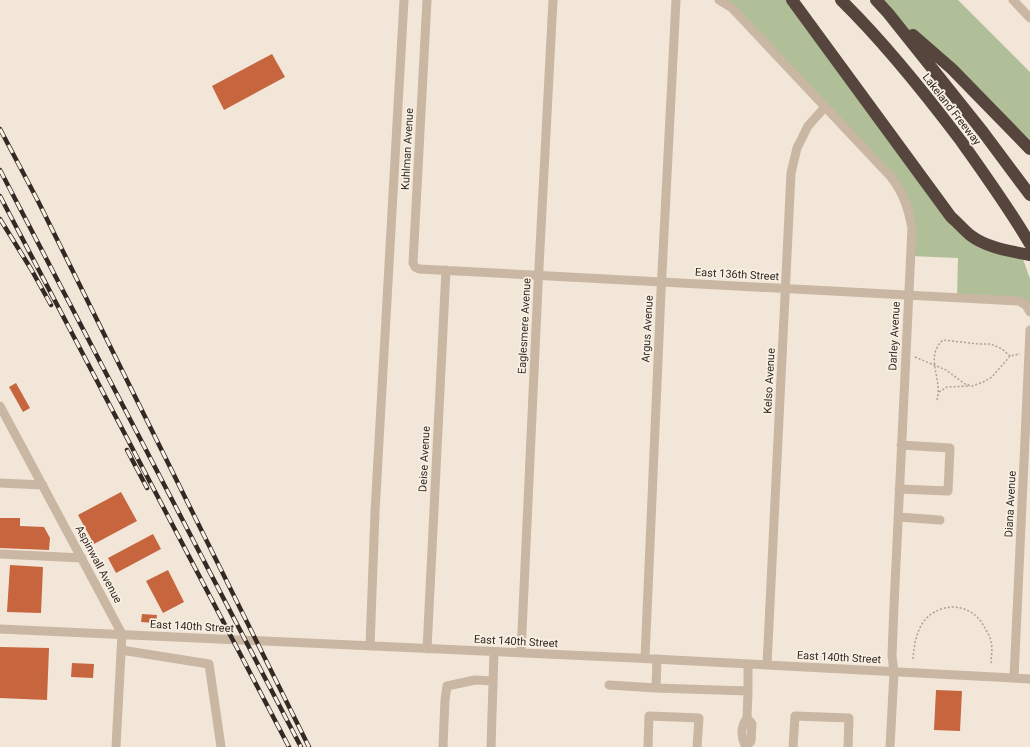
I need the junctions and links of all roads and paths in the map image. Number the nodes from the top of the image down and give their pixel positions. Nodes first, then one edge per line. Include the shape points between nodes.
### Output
1 (404, 0) edge
2 (427, 0) edge
3 (553, 0) edge
4 (676, 0) edge
5 (720, 0) edge
6 (792, 0) edge
7 (841, 0) edge
8 (876, 0) edge
9 (1013, 0) edge
10 (888, 13) junction
11 (1030, 18) edge
12 (825, 107) junction
13 (1030, 148) edge
14 (1030, 195) edge
15 (1018, 223) junction
16 (1030, 244) edge
17 (1030, 254) edge
18 (446, 270) junction
19 (538, 276) junction
20 (661, 282) junction
21 (785, 289) junction
22 (908, 295) junction
23 (1028, 309) edge
24 (1030, 330) edge
25 (1021, 354) dead end
26 (1010, 356) junction
27 (915, 358) dead end
28 (934, 365) junction
29 (972, 386) junction
30 (939, 392) junction
31 (937, 400) dead end
32 (0, 406) edge
33 (2, 415) edge
34 (901, 445) junction
35 (0, 483) edge
36 (43, 485) junction
37 (899, 489) junction
38 (898, 517) junction
39 (940, 520) dead end
40 (0, 554) edge
41 (82, 558) junction
42 (0, 629) edge
43 (122, 634) junction
44 (370, 646) junction
45 (427, 649) junction
46 (121, 650) junction
47 (494, 652) junction
48 (521, 653) junction
49 (644, 658) junction
50 (657, 659) junction
51 (912, 659) dead end
52 (991, 664) dead end
53 (748, 665) junction
54 (767, 665) junction
55 (894, 672) junction
56 (1014, 678) junction
57 (1030, 679) edge
58 (493, 681) junction
59 (609, 685) dead end
60 (656, 688) junction
61 (748, 691) junction
62 (746, 718) dead end
63 (116, 747) edge
64 (221, 747) edge
65 (443, 747) edge
66 (491, 747) edge
67 (648, 747) edge
68 (697, 747) edge
69 (793, 747) edge
70 (848, 747) edge
71 (890, 747) edge

1 - 44 street via 375,512
2 - 18 street, Kuhlman Avenue via 413,263 419,269
3 - 19 street, Eaglesmere Avenue
4 - 20 street, Argus Avenue
5 - 12 street, Darley Avenue via 732,8
6 - 17 highway via 951,216 981,242
7 - 15 highway, Lakeland Freeway via 884,45 932,102
8 - 10 highway, Lakeland Freeway
9 - 11 street
10 - 13 highway via 952,69
10 - 14 highway, Lakeland Freeway via 984,132
12 - 21 street, Kelso Avenue via 808,126 797,148 791,173
12 - 22 street, Darley Avenue via 900,188 912,228
15 - 16 highway, Lakeland Freeway
15 - 17 highway
18 - 19 street, East 136th Street
18 - 45 street, Deise Avenue
19 - 20 street, East 136th Street
19 - 48 street, Eaglesmere Avenue
20 - 21 street, East 136th Street
20 - 49 street, Argus Avenue
21 - 22 street, East 136th Street
21 - 54 street, Kelso Avenue
22 - 23 street, East 136th Street via 1019,301
22 - 34 street, Darley Avenue
24 - 56 street, Diana Avenue
25 - 26 path
26 - 28 path via 991,344 943,340 938,345
26 - 29 path via 992,377
27 - 28 path
28 - 29 path
28 - 30 path
29 - 30 path via 947,387
30 - 31 path
32 - 33 street, Aspinwall Avenue
33 - 36 street, Aspinwall Avenue
34 - 37 street, Darley Avenue
34 - 37 street via 950,448 950,455 948,491
35 - 36 street
36 - 41 street, Aspinwall Avenue
37 - 38 street, Darley Avenue
38 - 39 street
38 - 55 street, Darley Avenue via 892,656
40 - 41 street
41 - 43 street, Aspinwall Avenue
42 - 43 street, East 140th Street
43 - 44 street, East 140th Street
43 - 46 street
44 - 45 street, East 140th Street
45 - 47 street, East 140th Street
46 - 63 street
46 - 64 street via 209,664
47 - 48 street, East 140th Street
47 - 58 street
48 - 49 street, East 140th Street
49 - 50 street, East 140th Street
50 - 53 street, East 140th Street
50 - 60 street
51 - 52 path via 917,634 924,621 945,607 956,607 968,610 978,618 986,630 991,642
53 - 54 street, East 140th Street
53 - 61 street
54 - 55 street, East 140th Street
55 - 56 street, East 140th Street
55 - 71 street, Darley Avenue
56 - 57 street, East 140th Street
58 - 65 street via 475,680 447,686
58 - 66 street
59 - 60 street
60 - 61 street
61 - 62 street
67 - 68 street via 649,716 699,718
69 - 70 street via 795,716 850,718

